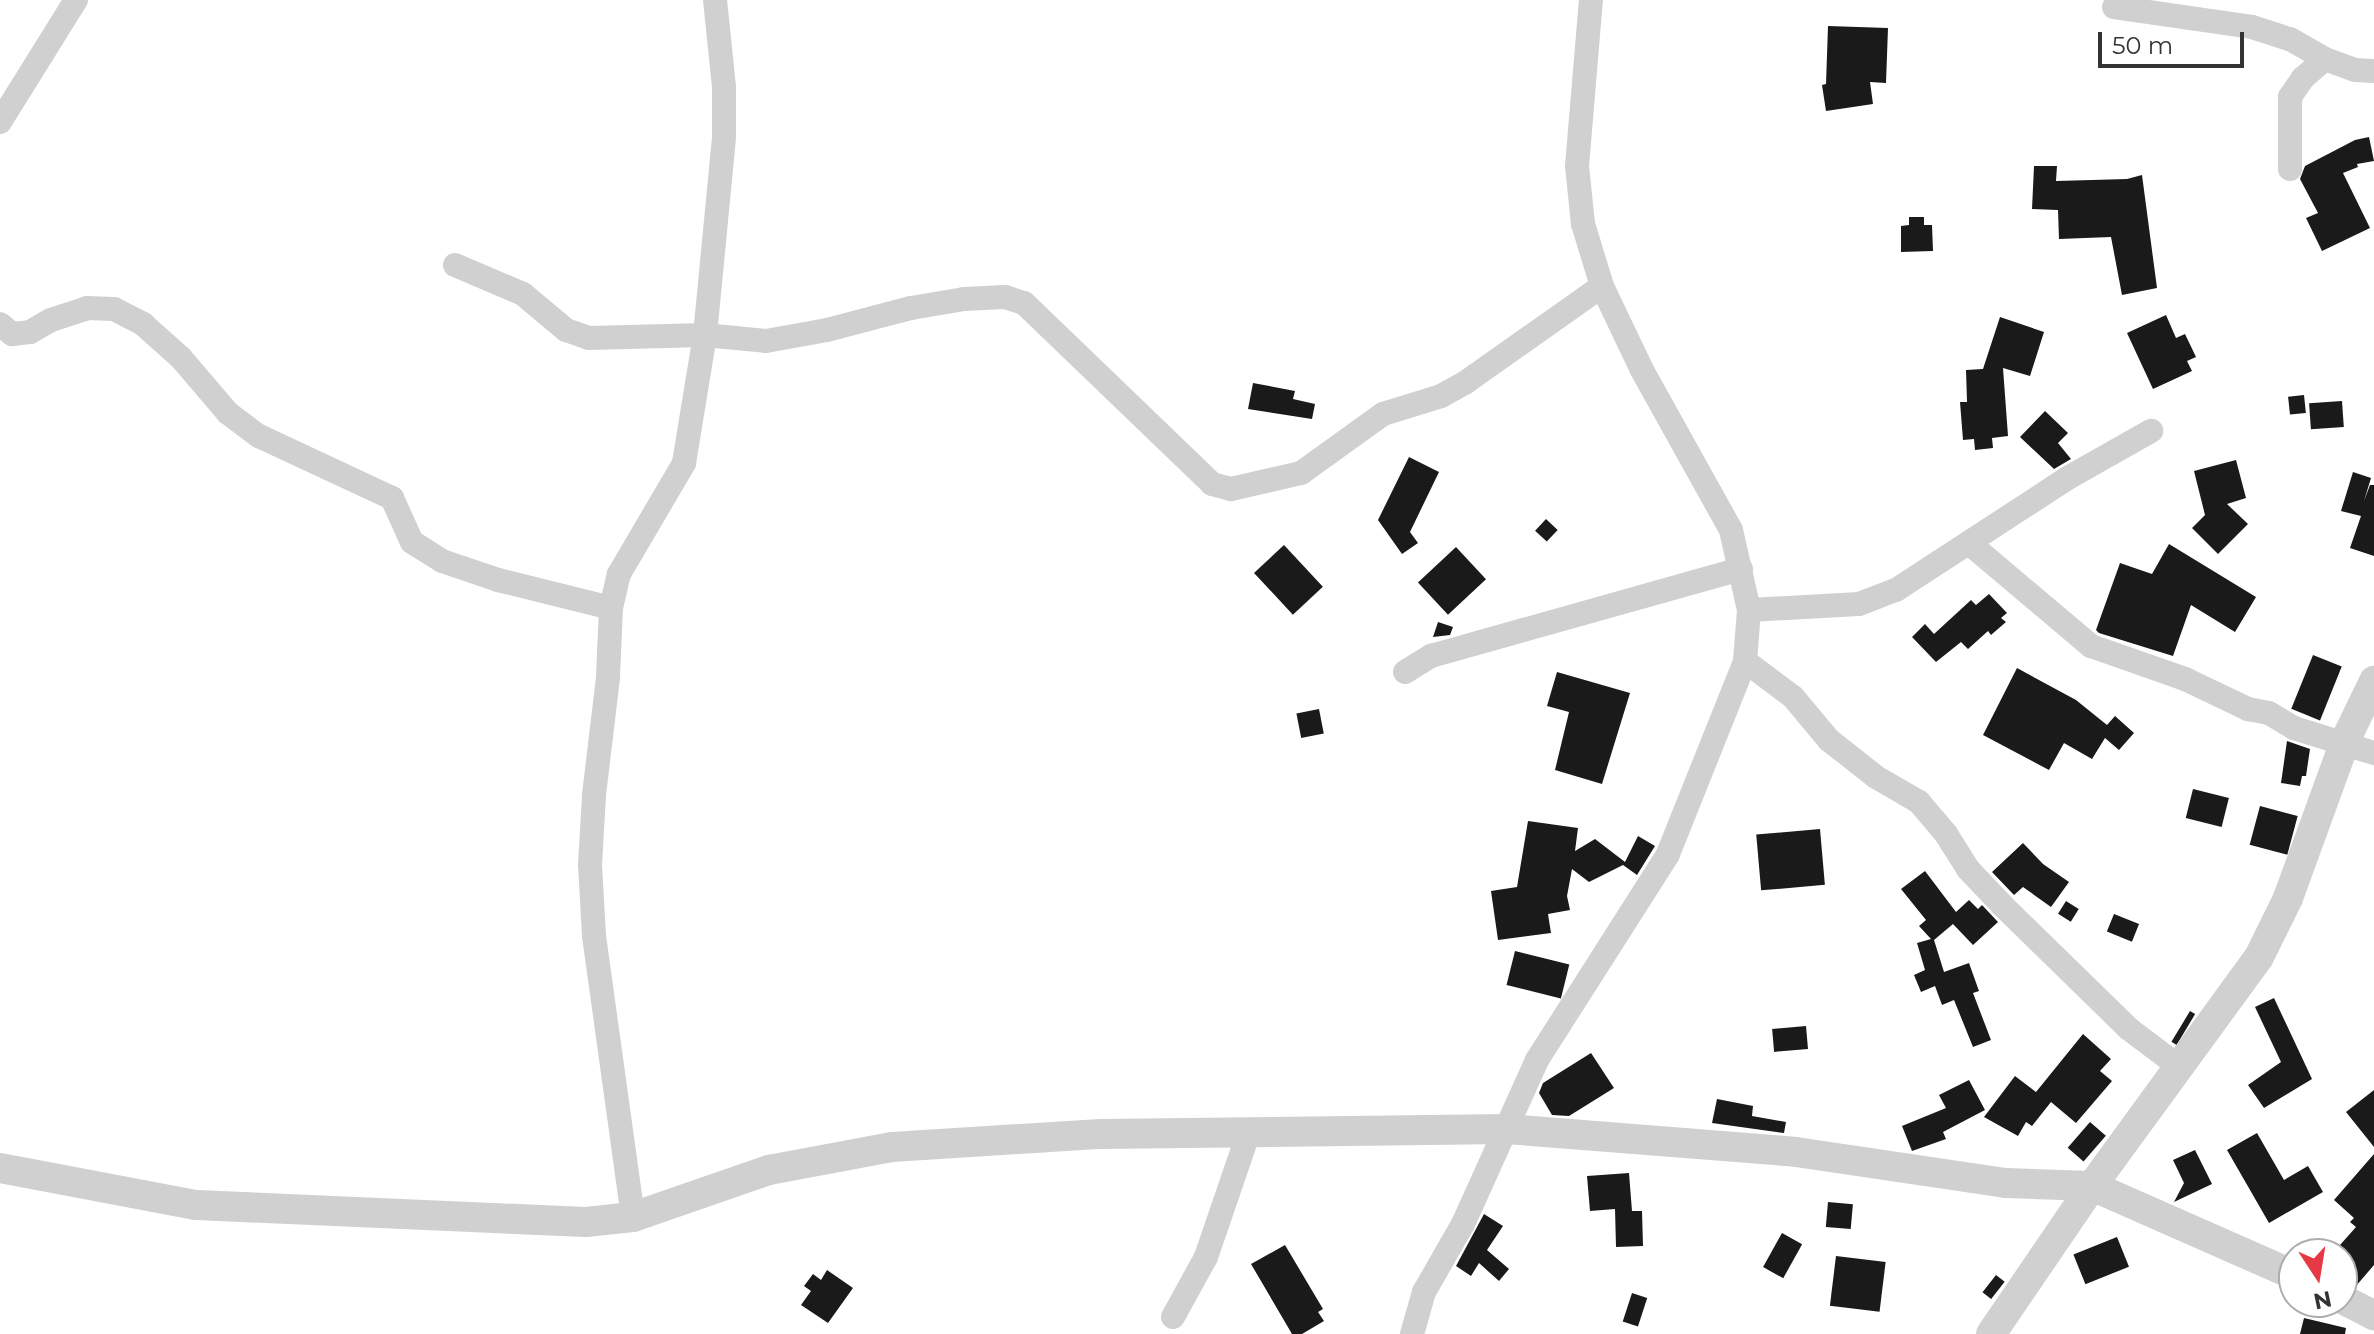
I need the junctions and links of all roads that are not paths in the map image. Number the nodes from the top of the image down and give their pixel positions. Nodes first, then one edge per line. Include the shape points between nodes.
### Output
1 (76, 0) edge
2 (715, 0) edge
3 (1591, 0) edge
4 (2114, 7) dead end
5 (2194, 8) edge
6 (2325, 59) junction
7 (2374, 71) edge
8 (0, 122) edge
9 (2290, 169) dead end
10 (455, 265) dead end
11 (1602, 286) junction
12 (0, 324) edge
13 (705, 335) junction
14 (2151, 431) dead end
15 (1969, 543) junction
16 (1741, 569) junction
17 (611, 608) junction
18 (1749, 610) junction
19 (1745, 661) junction
20 (1405, 672) dead end
21 (2374, 681) edge
22 (2345, 741) junction
23 (2374, 753) edge
24 (2181, 1068) junction
25 (1506, 1129) junction
26 (1248, 1134) junction
27 (0, 1168) edge
28 (2092, 1186) junction
29 (633, 1217) junction
30 (2278, 1268) edge
31 (1173, 1317) dead end
32 (1412, 1334) edge
33 (1991, 1334) edge

1 - 8 street
2 - 13 street via 724,136
3 - 11 street via 1577,166 1583,224
4 - 5 street
5 - 6 street via 2290,39
6 - 7 street
6 - 9 street via 2290,97
10 - 13 street via 523,294 566,330 589,338
11 - 13 street via 1454,389 1383,414 1301,473 1231,489 1212,484 1024,303 1005,297 911,308 766,341
11 - 16 street via 1731,530
12 - 17 street via 12,334 30,332 87,308 114,309 143,324 228,413 259,436 392,498 412,542 442,561
13 - 17 street via 684,463 619,574
14 - 15 street
15 - 18 street via 1896,590 1859,604
15 - 22 street via 2091,646 2185,679 2294,728
16 - 18 street
16 - 20 street via 1431,656
17 - 29 street via 590,865 594,936
18 - 19 street
19 - 24 street via 1793,697 1829,740 1919,802 2002,905 2129,1029
19 - 25 street via 1668,854 1537,1060
21 - 22 street
22 - 23 street
22 - 24 street via 2288,898 2259,957
24 - 28 street
25 - 26 street
25 - 28 street via 1667,1139 2006,1183
25 - 32 street via 1463,1224 1424,1292
26 - 29 street via 1101,1134 892,1147 769,1170
26 - 31 street via 1206,1257
27 - 29 street via 196,1205 586,1222
28 - 30 street
28 - 33 street

